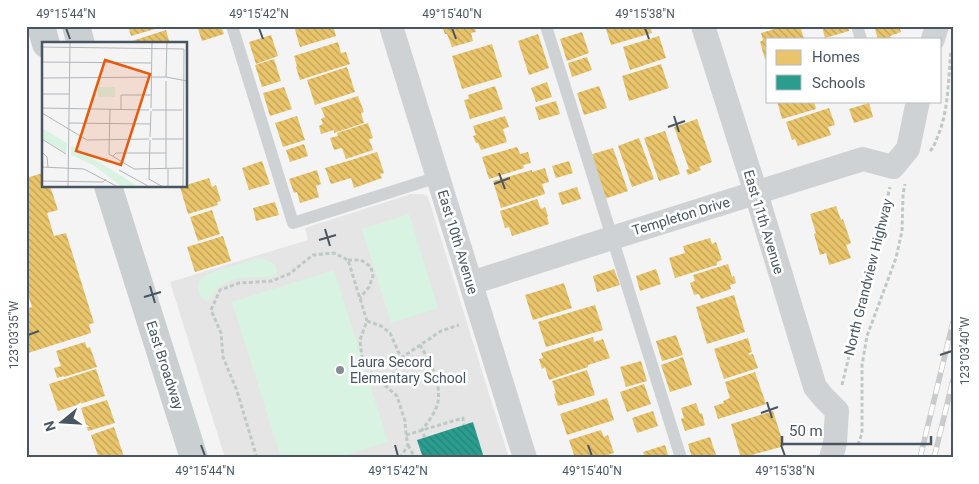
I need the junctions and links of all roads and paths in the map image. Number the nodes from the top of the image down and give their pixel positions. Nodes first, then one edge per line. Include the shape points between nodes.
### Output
1 (41, 26) edge
2 (76, 26) edge
3 (232, 26) edge
4 (391, 26) edge
5 (546, 26) edge
6 (703, 26) edge
7 (936, 26) edge
8 (940, 38) edge
9 (45, 42) edge
10 (80, 42) edge
11 (942, 42) edge
12 (918, 102) edge
13 (928, 155) dead end
14 (899, 175) junction
15 (438, 177) junction
16 (109, 188) edge
17 (756, 194) junction
18 (612, 238) junction
19 (348, 260) junction
20 (471, 283) junction
21 (360, 299) junction
22 (367, 321) junction
23 (458, 325) dead end
24 (420, 345) junction
25 (401, 358) junction
26 (386, 387) junction
27 (837, 411) junction
28 (464, 425) dead end
29 (422, 430) junction
30 (406, 434) junction
31 (425, 438) dead end
32 (408, 445) junction
33 (857, 449) dead end
34 (194, 458) edge
35 (257, 458) edge
36 (400, 458) edge
37 (414, 458) edge
38 (525, 458) edge
39 (681, 458) edge
40 (831, 458) edge

1 - 9 main road
2 - 10 main road
3 - 15 lane via 293,223
4 - 15 street, East 10th Avenue
5 - 18 lane
6 - 17 street, East 11th Avenue
7 - 8 street
11 - 13 path via 948,95 943,122
12 - 14 street
14 - 17 street, Templeton Drive via 863,159
14 - 27 path, North Grandview Highway via 889,192
14 - 33 path via 903,194 902,230 862,365 862,433
15 - 20 street, East 10th Avenue
16 - 34 main road, East Broadway
17 - 18 street, Templeton Drive
17 - 27 street, East 11th Avenue via 815,387
18 - 20 street, Templeton Drive
18 - 39 lane
19 - 21 path
19 - 21 path via 361,260 371,267 373,276
19 - 35 path via 334,253 313,255 289,274 272,281 239,283 220,290 211,310 221,333 223,358 237,391
20 - 38 street, East 10th Avenue
21 - 22 path
22 - 25 path via 382,326 390,333
22 - 26 path via 360,340 362,358
23 - 24 path via 441,331
24 - 25 path
24 - 29 path via 433,368 438,389 438,403
25 - 26 path
26 - 30 path via 396,396
27 - 40 street
28 - 29 path via 463,418
29 - 30 path
29 - 31 path
30 - 32 path
32 - 36 path
32 - 37 path

